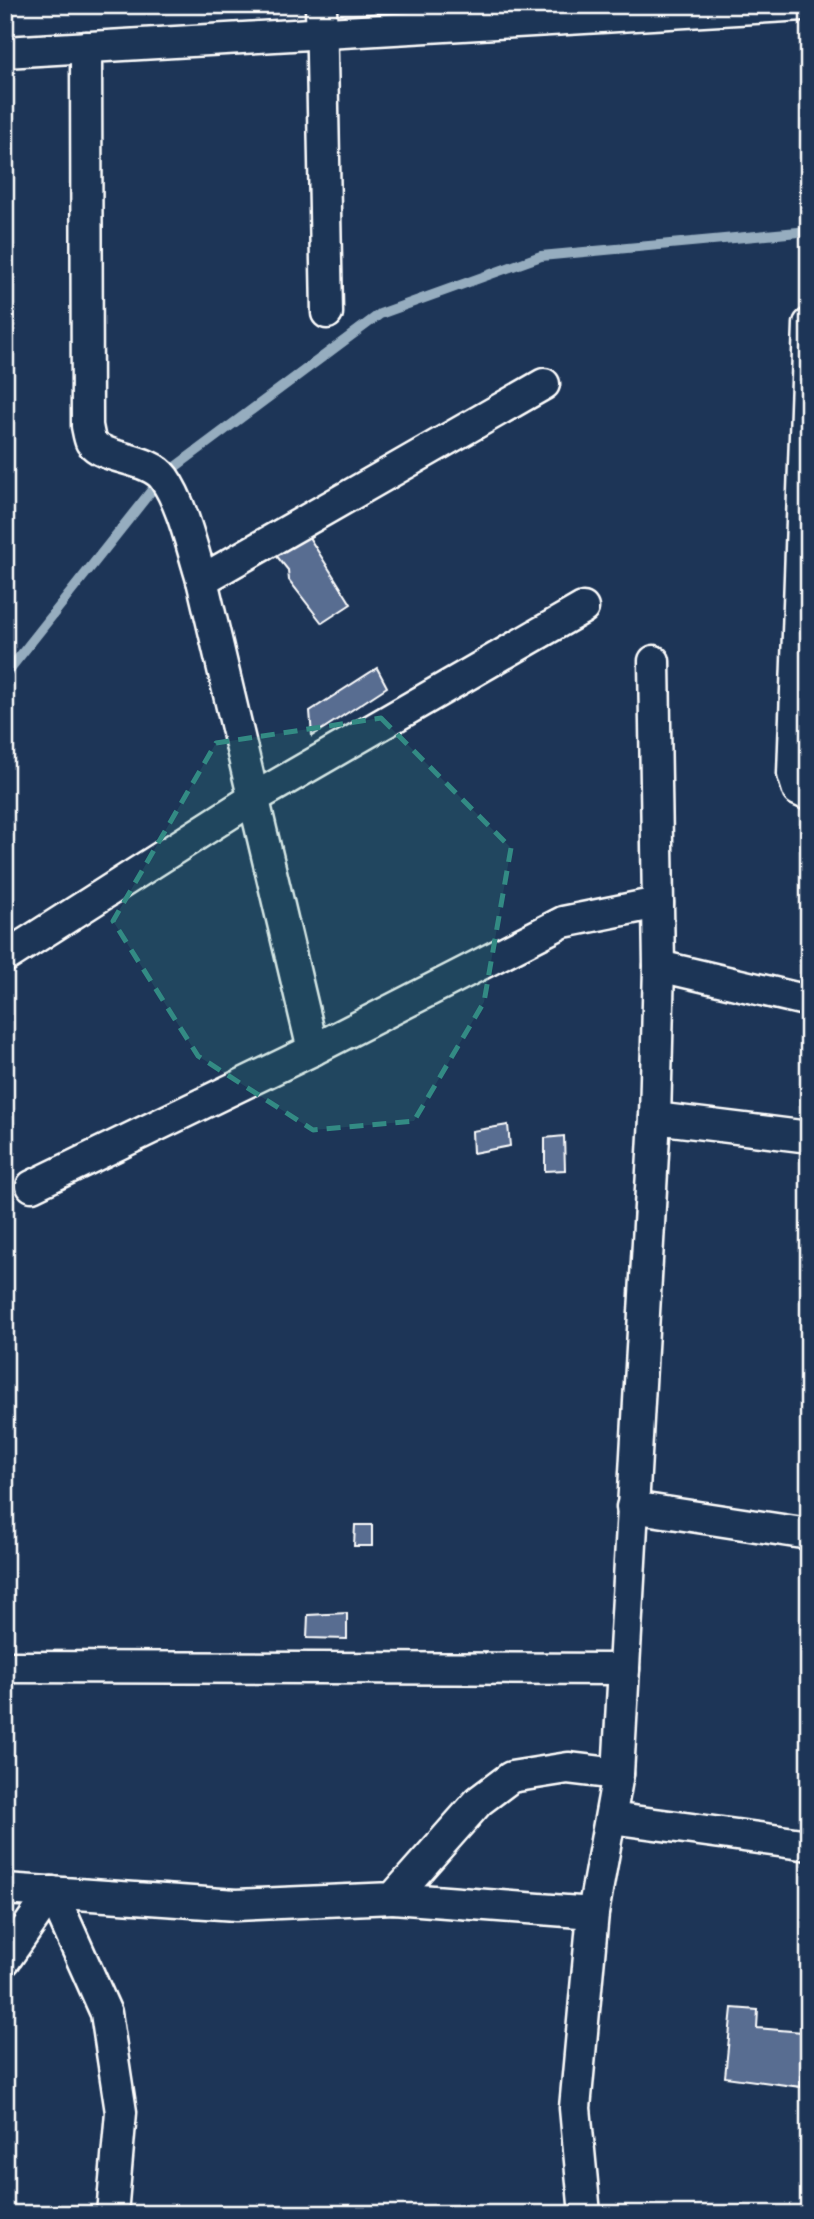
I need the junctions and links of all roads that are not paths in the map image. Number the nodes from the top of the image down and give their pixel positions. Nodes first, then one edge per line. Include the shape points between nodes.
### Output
1 (804, 5) edge
2 (321, 19) edge
3 (86, 47) junction
4 (5, 52) edge
5 (327, 313) dead end
6 (809, 324) edge
7 (544, 384) dead end
8 (202, 580) junction
9 (583, 608) dead end
10 (654, 661) dead end
11 (809, 795) edge
12 (254, 798) junction
13 (658, 903) junction
14 (5, 957) edge
15 (659, 966) junction
16 (809, 1001) edge
17 (313, 1050) junction
18 (655, 1118) junction
19 (809, 1137) edge
20 (32, 1186) dead end
21 (632, 1507) junction
22 (809, 1534) edge
23 (5, 1667) edge
24 (624, 1669) junction
25 (618, 1774) junction
26 (611, 1818) junction
27 (809, 1845) edge
28 (5, 1889) edge
29 (52, 1892) junction
30 (393, 1898) junction
31 (593, 1913) junction
32 (5, 1960) edge
33 (112, 2214) edge
34 (585, 2214) edge

1 - 2 street
2 - 3 street
2 - 5 street
3 - 4 street
3 - 8 street via 87,426 91,442 104,451 133,459 163,475
6 - 11 street via 793,774 798,790
7 - 8 street
8 - 12 street
9 - 12 street
10 - 13 street
12 - 14 street
12 - 17 street
13 - 15 street
13 - 17 street via 563,922
15 - 16 street
15 - 18 street
17 - 20 street
18 - 19 street
18 - 21 street
21 - 22 street
21 - 24 street
23 - 24 street
24 - 25 street
25 - 26 street
25 - 30 street via 568,1768 511,1777 479,1801
26 - 27 street
26 - 31 street
28 - 29 street
29 - 30 street via 236,1905
29 - 32 street
29 - 33 street via 106,2013 121,2112
30 - 31 street
31 - 34 street via 575,2108

